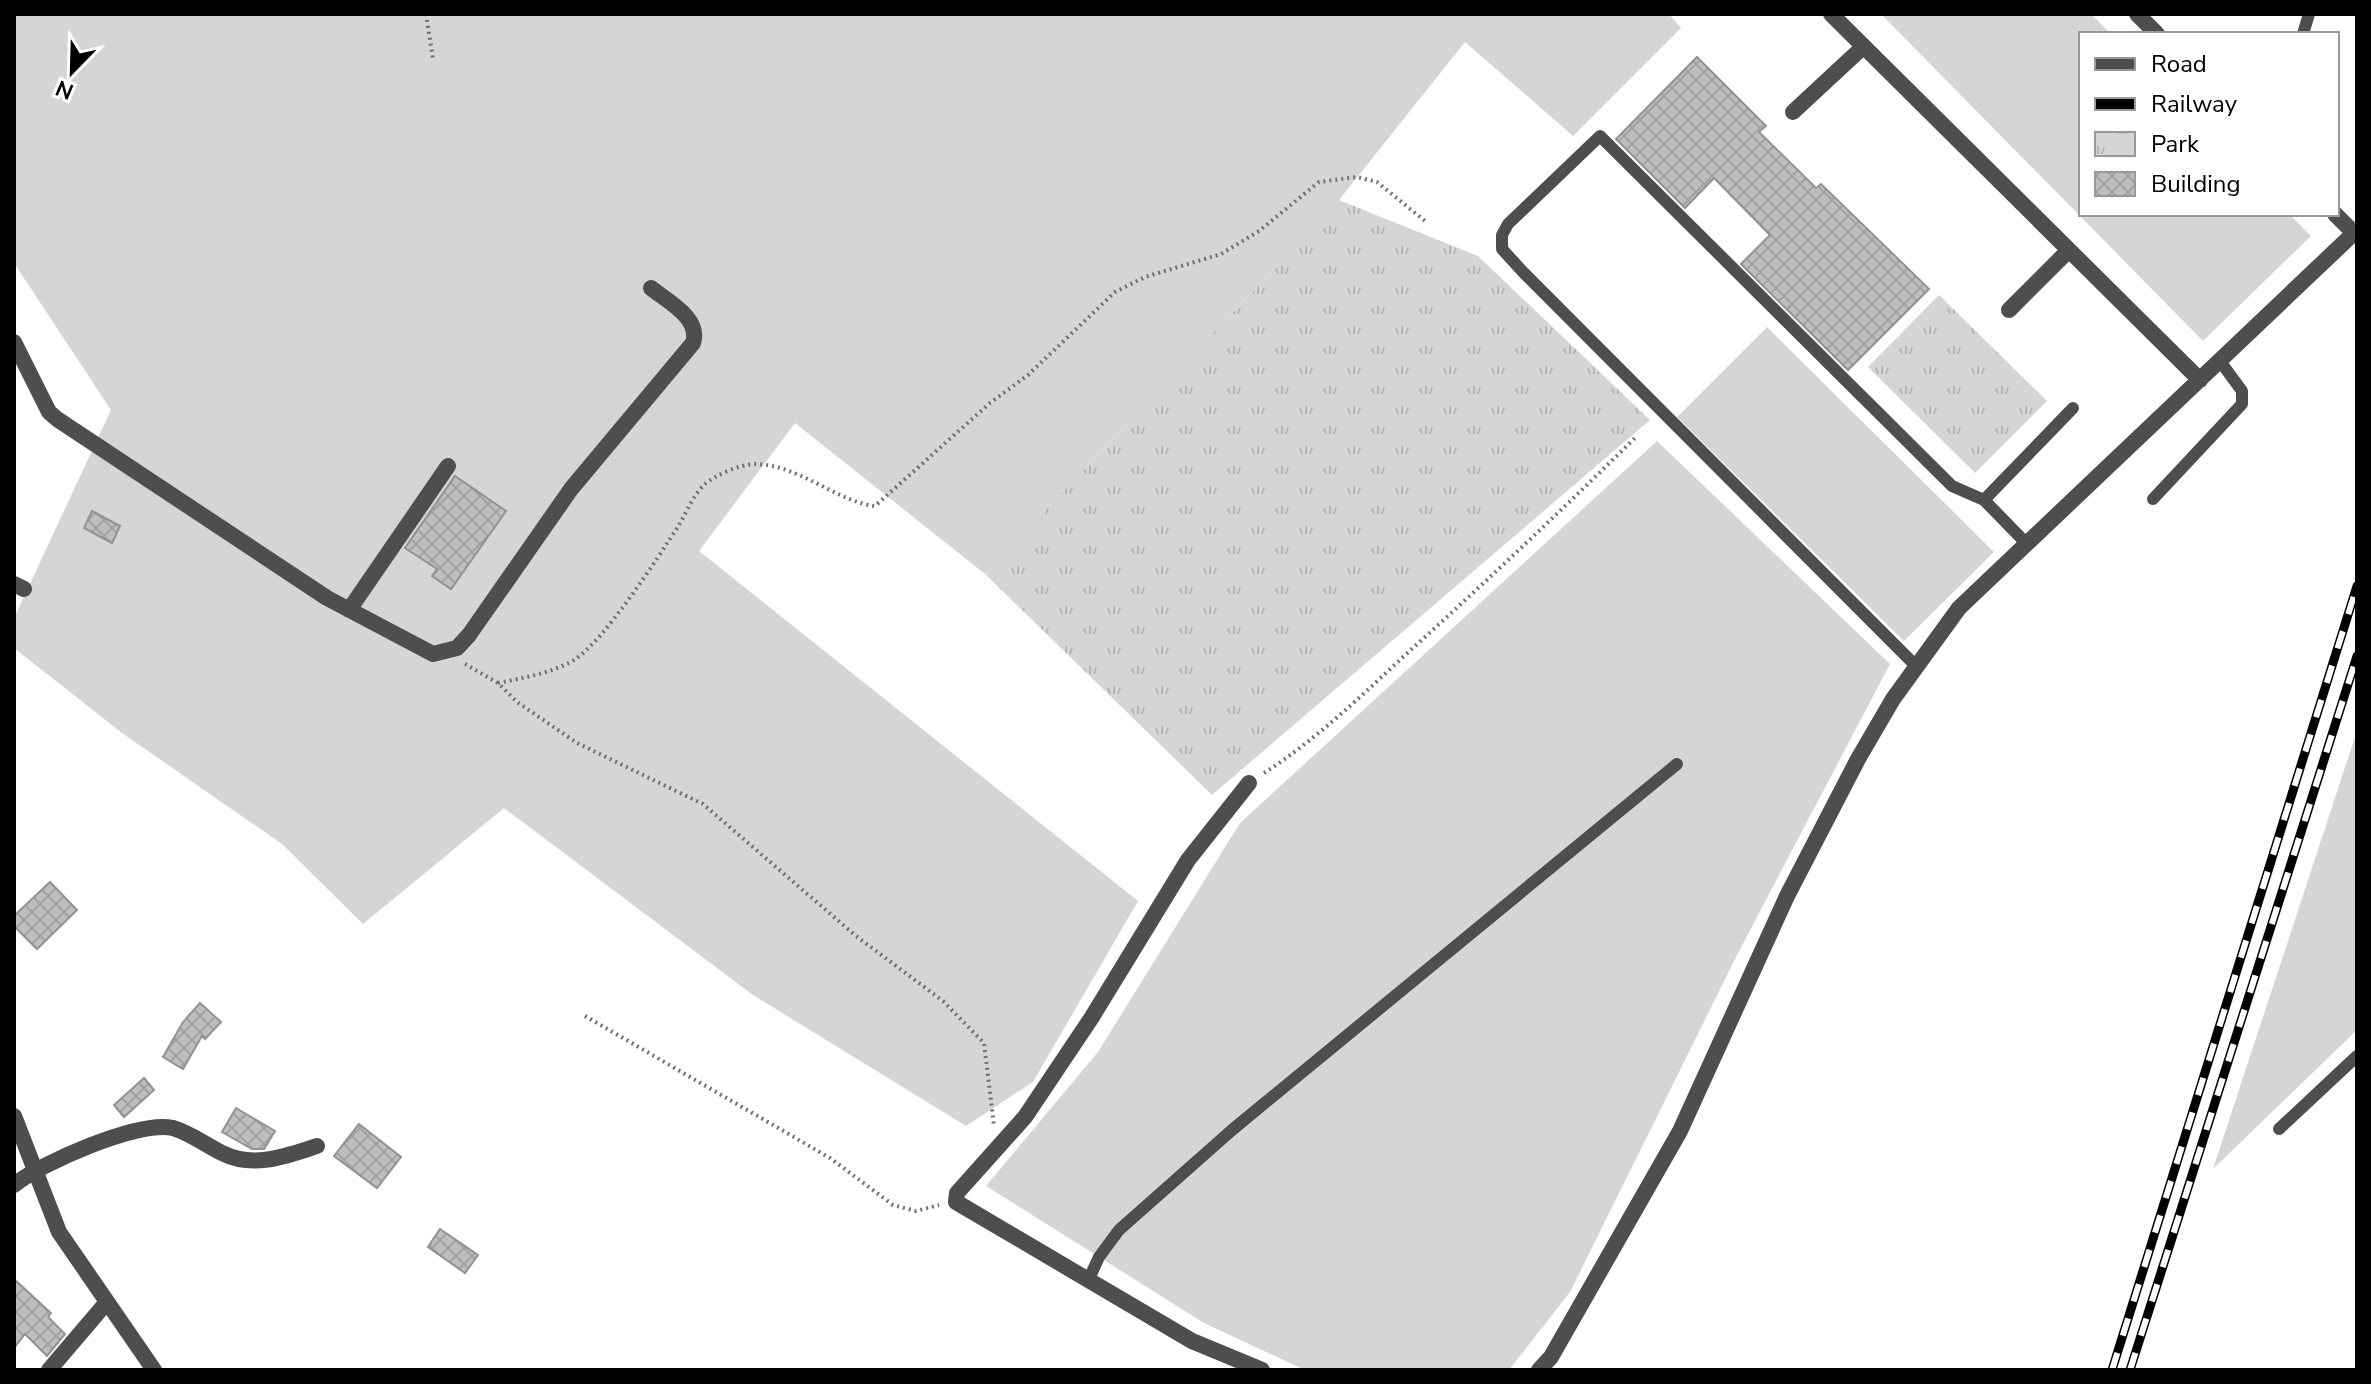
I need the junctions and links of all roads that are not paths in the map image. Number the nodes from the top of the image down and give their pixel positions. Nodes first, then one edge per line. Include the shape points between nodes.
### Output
1 (1831, 14) edge
2 (2137, 14) edge
3 (2155, 32) edge
4 (1863, 47) junction
5 (1793, 112) dead end
6 (2337, 216) edge
7 (2356, 231) edge
8 (2068, 251) junction
9 (651, 288) dead end
10 (2009, 310) dead end
11 (14, 342) edge
12 (2220, 361) junction
13 (2200, 380) junction
14 (2073, 408) dead end
15 (448, 466) dead end
16 (2153, 499) dead end
17 (1984, 500) junction
18 (2026, 543) junction
19 (349, 610) junction
20 (1917, 667) junction
21 (1677, 764) dead end
22 (1249, 783) road end
23 (2357, 1056) edge
24 (14, 1116) edge
25 (2279, 1129) dead end
26 (317, 1146) dead end
27 (33, 1170) junction
28 (14, 1185) edge
29 (1088, 1281) junction
30 (107, 1302) junction
31 (56, 1367) edge
32 (154, 1370) edge
33 (1262, 1370) edge
34 (1539, 1370) edge

1 - 4 street
2 - 3 street
4 - 5 street
4 - 8 street
6 - 7 street
7 - 12 street
8 - 10 street
8 - 13 street
9 - 19 street via 693,322 693,343 571,489 457,648 433,654
11 - 19 street via 57,419
12 - 13 street
12 - 16 lane via 2242,391 2242,404
13 - 18 street
14 - 17 lane
15 - 19 street
17 - 18 lane
17 - 20 lane via 1952,486 1600,136 1508,224 1502,249 1523,272
18 - 20 street via 1959,608
20 - 34 street via 1858,759 1787,896 1680,1131
21 - 29 lane via 1221,1140 1119,1230
22 - 29 street via 1188,860 1025,1117 957,1193 956,1202
23 - 25 lane
24 - 27 street
26 - 27 street via 272,1161 247,1161 163,1127 138,1131
27 - 28 street
27 - 30 street via 59,1232
29 - 33 street via 1192,1341
30 - 31 street
30 - 32 street

